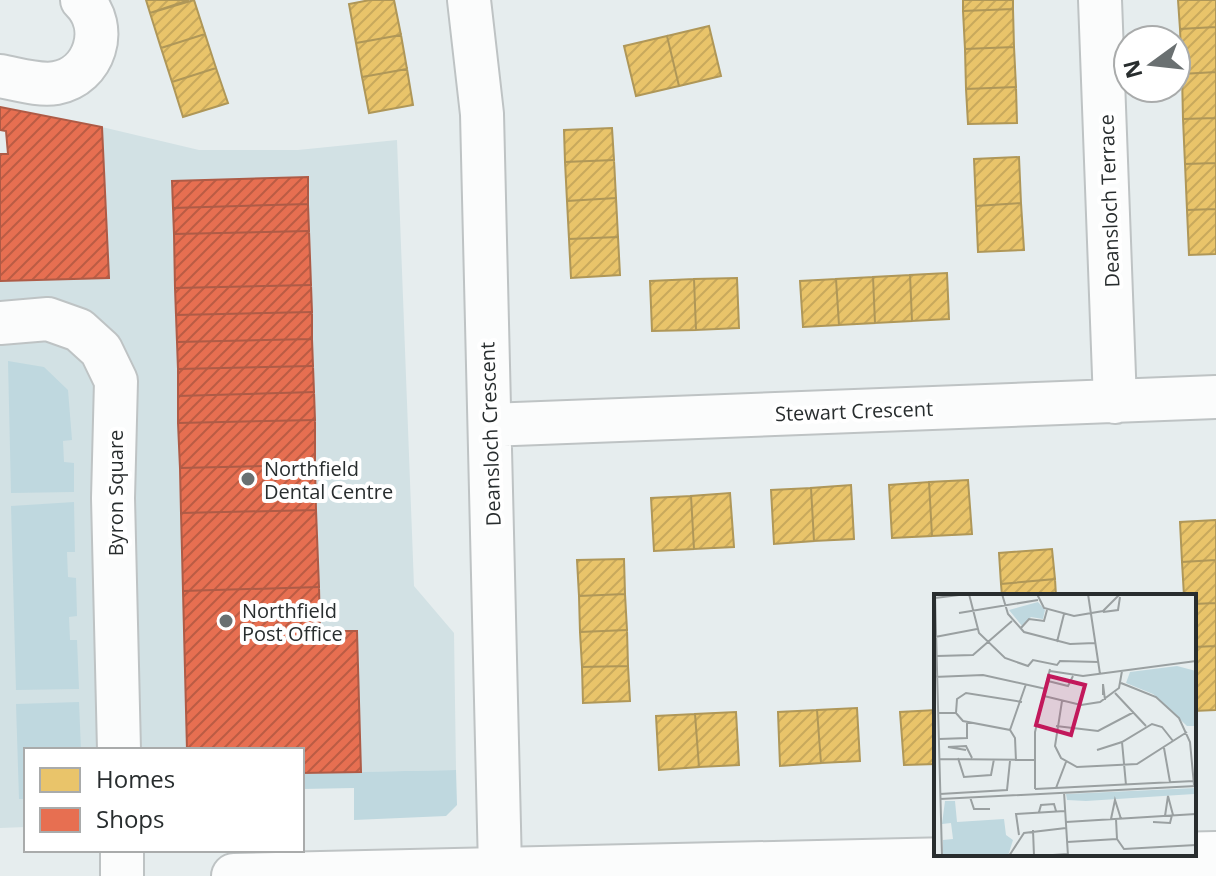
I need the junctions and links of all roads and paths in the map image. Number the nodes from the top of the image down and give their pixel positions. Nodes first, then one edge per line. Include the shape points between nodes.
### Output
1 (82, 0) edge
2 (469, 0) edge
3 (1100, 0) edge
4 (0, 76) edge
5 (0, 323) edge
6 (1216, 397) edge
7 (1115, 402) junction
8 (491, 425) junction
9 (119, 748) edge
10 (122, 852) edge
11 (1196, 854) edge
12 (1216, 854) edge
13 (1114, 856) edge
14 (500, 868) junction
15 (326, 875) edge
16 (122, 876) edge
17 (234, 876) edge

1 - 4 street via 95,20 97,36 95,50 78,74 52,84
2 - 8 street, Deansloch Crescent via 482,114
3 - 7 street, Deansloch Terrace
5 - 9 street, Byron Square via 48,319 79,330 101,350 116,381
6 - 7 street, Stewart Crescent
7 - 8 street, Stewart Crescent
8 - 14 street, Deansloch Crescent
10 - 16 street
11 - 12 street
13 - 14 street
14 - 15 street
15 - 17 street

